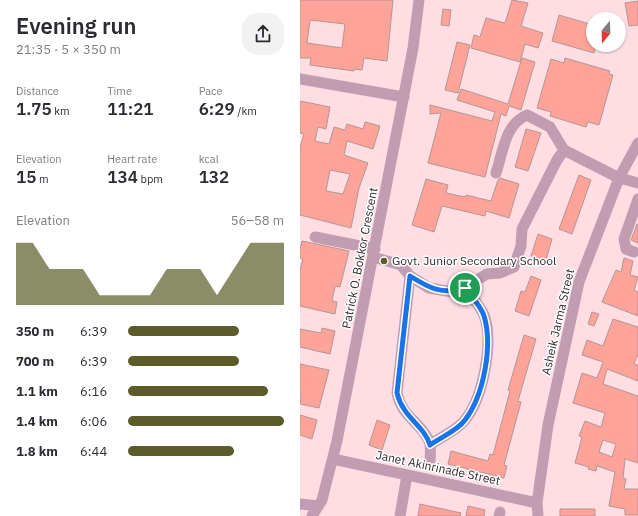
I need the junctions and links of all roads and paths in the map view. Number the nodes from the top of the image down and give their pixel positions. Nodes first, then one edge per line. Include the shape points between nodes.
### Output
1 (419, 0) edge
2 (300, 79) edge
3 (404, 97) junction
4 (638, 143) edge
5 (564, 150) junction
6 (496, 173) dead end
7 (619, 178) junction
8 (638, 183) edge
9 (638, 199) edge
10 (315, 237) dead end
11 (634, 252) dead end
12 (374, 253) junction
13 (410, 276) junction
14 (465, 288) junction
15 (430, 445) junction
16 (333, 459) junction
17 (430, 460) dead end
18 (407, 475) junction
19 (537, 503) junction
20 (300, 504) edge
21 (318, 506) junction
22 (312, 516) edge
23 (400, 516) edge
24 (538, 516) edge

1 - 3 street, Patrick O. Bokkor Crescent via 418,20
2 - 3 street
3 - 12 street, Patrick O. Bokkor Crescent
4 - 7 street, Asheik Jarma Street
5 - 6 street via 550,127 527,115 517,119 510,128
5 - 7 street
5 - 14 street via 522,229 521,246 514,267 500,273 487,274
7 - 8 street
7 - 19 street, Asheik Jarma Street via 579,282 548,425
9 - 11 street via 624,242 626,249
10 - 12 street
12 - 13 street via 401,265
12 - 16 street, Patrick O. Bokkor Crescent
13 - 14 street via 429,288 452,292
13 - 15 street via 397,393 404,410
14 - 15 street via 484,314 488,335 481,383 465,420
15 - 17 street
16 - 18 street, Janet Akinrinade Street
16 - 21 street, Patrick O. Bokkor Crescent
18 - 19 street, Janet Akinrinade Street
18 - 23 street
19 - 24 street, Asheik Jarma Street
20 - 21 street
21 - 22 street, Patrick O. Bokkor Crescent

